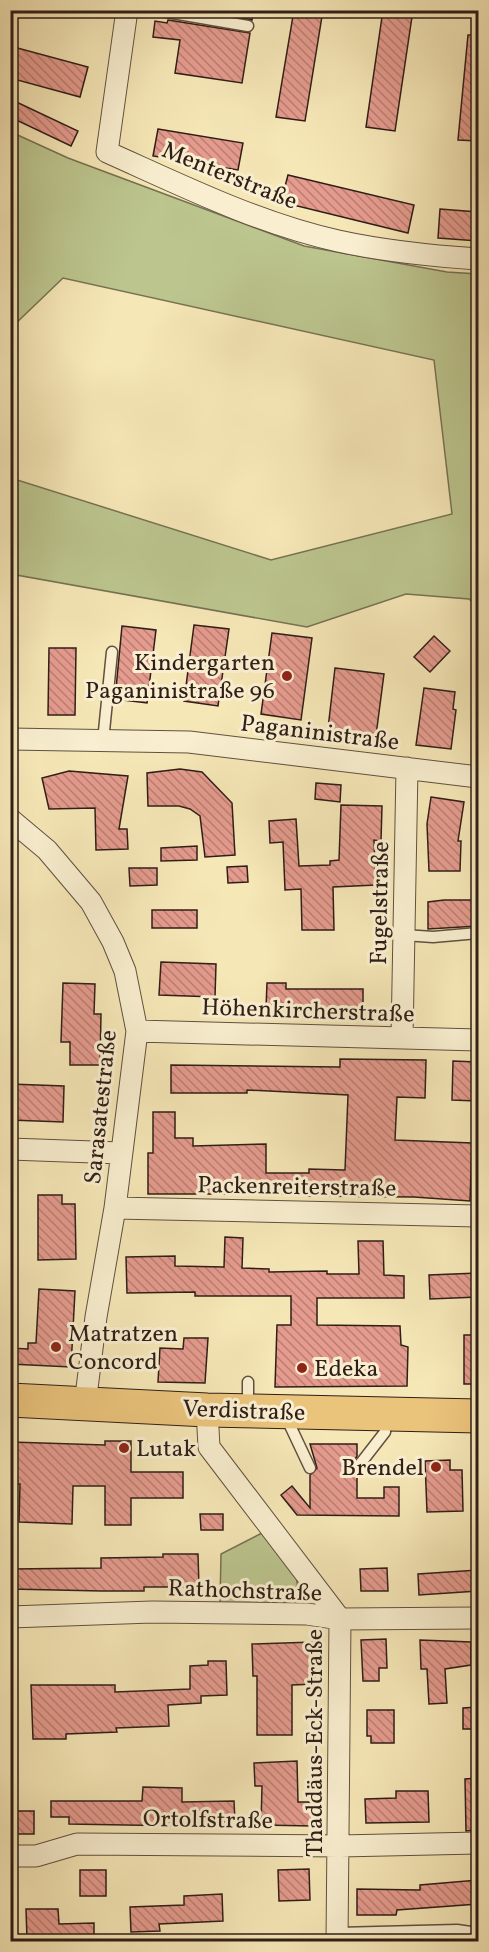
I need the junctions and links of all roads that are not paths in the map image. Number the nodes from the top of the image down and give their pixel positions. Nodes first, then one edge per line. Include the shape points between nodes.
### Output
1 (127, 10) edge
2 (155, 10) edge
3 (248, 26) dead end
4 (478, 259) edge
5 (112, 652) dead end
6 (10, 739) edge
7 (103, 741) junction
8 (407, 768) junction
9 (478, 777) edge
10 (10, 819) edge
11 (478, 933) edge
12 (404, 935) junction
13 (137, 1031) junction
14 (402, 1038) junction
15 (478, 1040) edge
16 (10, 1149) edge
17 (121, 1153) junction
18 (115, 1208) junction
19 (478, 1216) edge
20 (10, 1400) edge
21 (85, 1404) junction
22 (207, 1410) junction
23 (283, 1412) junction
24 (386, 1414) junction
25 (478, 1416) edge
26 (310, 1468) dead end
27 (357, 1468) dead end
28 (10, 1617) edge
29 (340, 1618) junction
30 (478, 1618) edge
31 (478, 1843) edge
32 (340, 1846) junction
33 (10, 1856) edge
34 (478, 1933) edge
35 (338, 1937) edge

1 - 4 street, Menterstraße via 107,152 291,228 400,252
2 - 3 lane
5 - 7 lane
6 - 7 street, Paganinistraße
7 - 8 street, Paganinistraße via 189,742
8 - 9 street, Paganinistraße
8 - 12 street, Fugelstraße
10 - 13 street, Sarasatestraße via 47,850 91,902 125,971
11 - 12 lane
12 - 14 street, Fugelstraße
13 - 14 street, Höhenkircherstraße
13 - 17 street, Sarasatestraße
14 - 15 street, Höhenkircherstraße
16 - 17 street
17 - 18 street, Sarasatestraße
18 - 19 street, Packenreiterstraße
18 - 21 street, Sarasatestraße
20 - 21 main road, Verdistraße
21 - 22 main road, Verdistraße
22 - 23 main road, Verdistraße via 248,1396
22 - 29 street, Thaddäus-Eck-Straße via 209,1447
23 - 24 main road, Verdistraße
23 - 26 lane
24 - 25 main road, Verdistraße
24 - 27 lane via 385,1432
28 - 29 street, Rathochstraße via 152,1612
29 - 30 street, Rathochstraße
29 - 32 street, Thaddäus-Eck-Straße
31 - 32 street, Ortolfstraße
32 - 33 street, Ortolfstraße via 77,1844 36,1856
32 - 35 street, Thaddäus-Eck-Straße
34 - 35 lane via 457,1929

